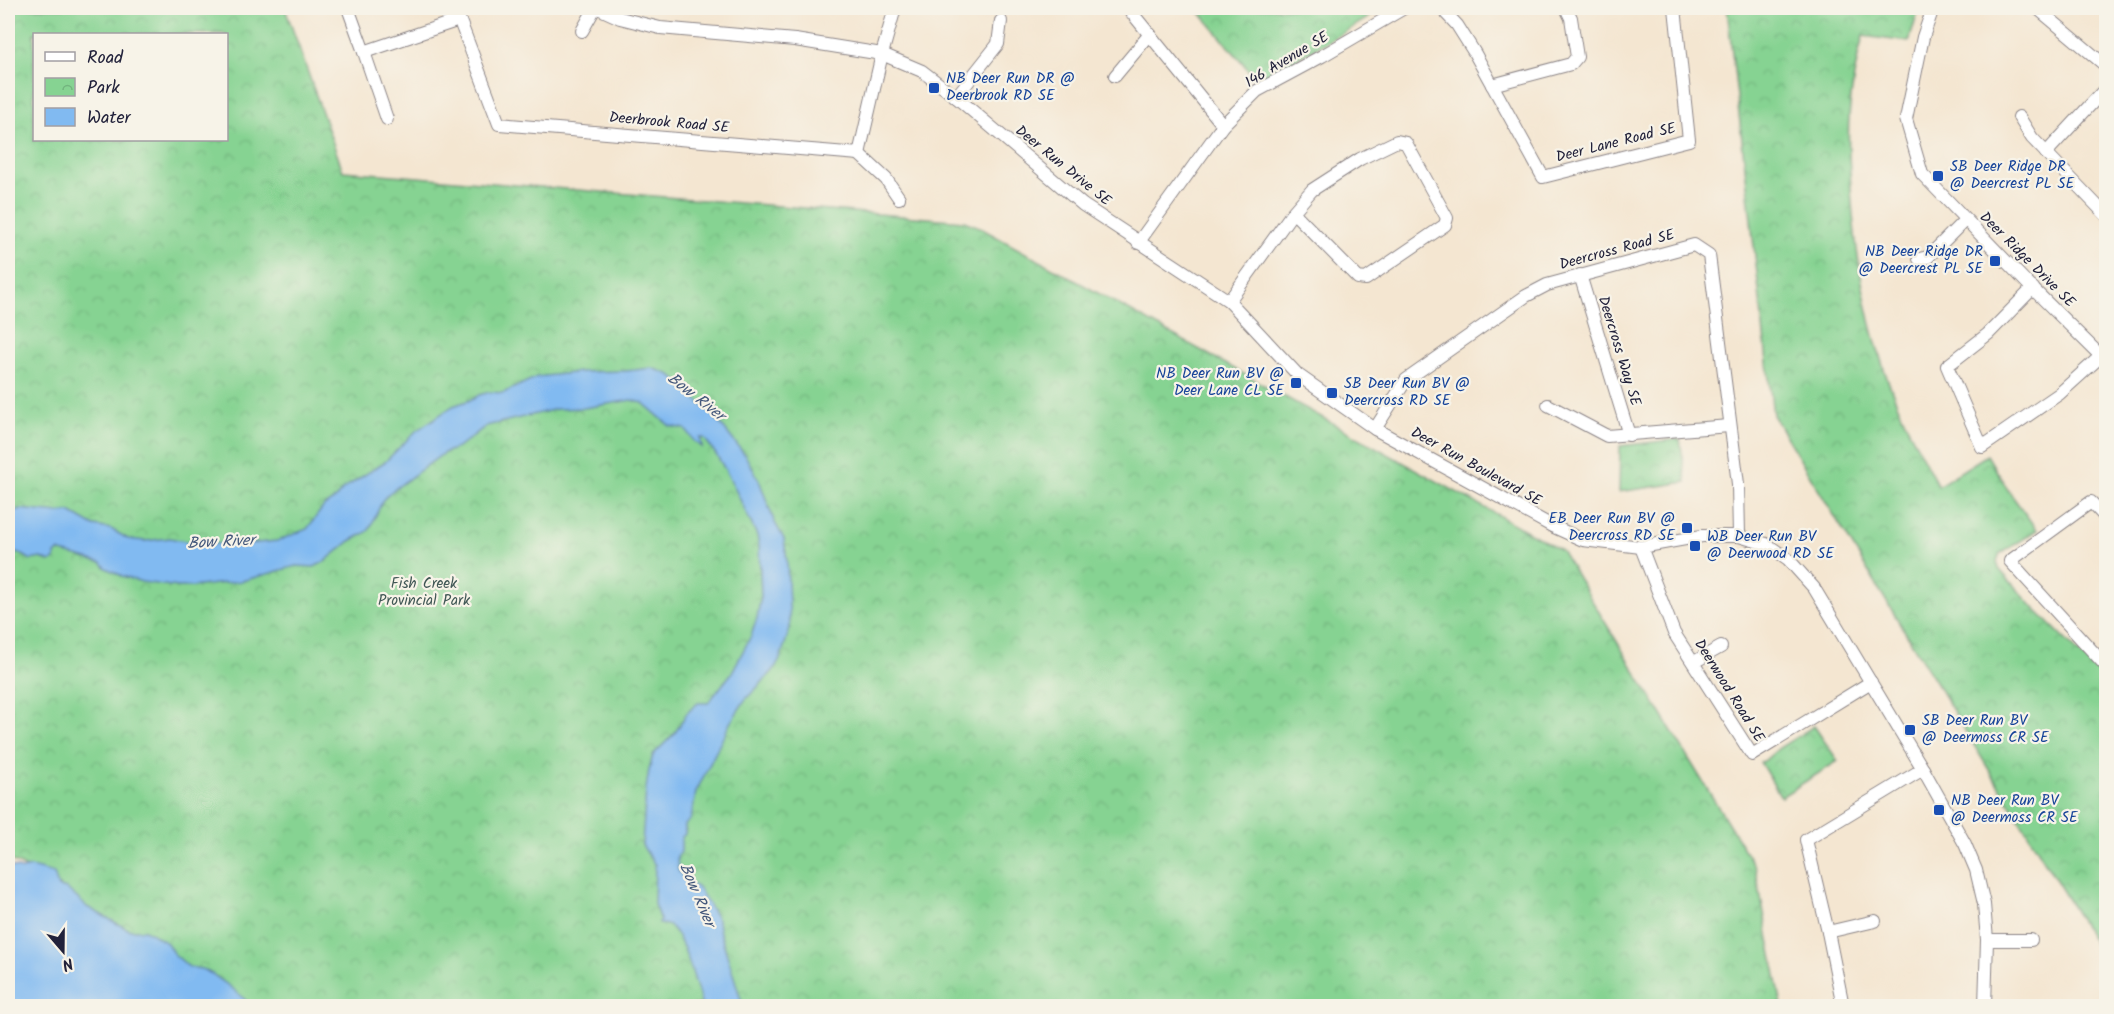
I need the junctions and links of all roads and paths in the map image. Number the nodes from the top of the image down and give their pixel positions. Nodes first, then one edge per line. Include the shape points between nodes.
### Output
1 (348, 8) edge
2 (597, 8) edge
3 (895, 8) edge
4 (1128, 8) edge
5 (1404, 8) edge
6 (1441, 8) edge
7 (1566, 8) edge
8 (1675, 8) edge
9 (1933, 8) edge
10 (2044, 10) edge
11 (457, 14) edge
12 (1001, 21) dead end
13 (582, 31) dead end
14 (1150, 34) junction
15 (364, 52) junction
16 (882, 54) junction
17 (2106, 66) edge
18 (1114, 76) dead end
19 (1492, 85) junction
20 (2106, 88) edge
21 (957, 97) junction
22 (2019, 117) dead end
23 (387, 119) dead end
24 (1223, 125) junction
25 (859, 153) junction
26 (2046, 153) junction
27 (899, 198) dead end
28 (1293, 212) junction
29 (2106, 215) edge
30 (1965, 220) junction
31 (1138, 243) junction
32 (1919, 259) dead end
33 (1580, 275) junction
34 (2033, 288) junction
35 (1229, 301) junction
36 (2104, 358) edge
37 (1548, 405) dead end
38 (1729, 426) junction
39 (1375, 429) junction
40 (1629, 435) junction
41 (2106, 518) edge
42 (1739, 536) junction
43 (1641, 547) junction
44 (1721, 647) dead end
45 (1694, 663) junction
46 (2106, 666) edge
47 (1871, 682) junction
48 (1923, 769) junction
49 (1875, 921) dead end
50 (1828, 932) junction
51 (1987, 940) junction
52 (2031, 940) dead end
53 (1843, 1006) edge
54 (1985, 1006) edge

1 - 15 street
2 - 13 street
2 - 16 street, Deer Run Drive SE via 660,28 795,40
3 - 16 street
4 - 14 street
5 - 24 street, 146 Avenue SE via 1257,91
6 - 19 street, Deer Lane Road SE via 1457,25
7 - 19 street via 1577,57 1571,64
8 - 19 street, Deer Lane Road SE via 1689,140 1543,177
9 - 30 street, Deer Ridge Drive SE via 1906,119 1922,174
10 - 17 street
11 - 15 street
11 - 25 street, Deerbrook Road SE via 499,124
12 - 21 street via 998,44
14 - 18 street
14 - 24 street
15 - 23 street
16 - 21 street, Deer Run Drive SE via 922,71
16 - 25 street
20 - 26 street
21 - 31 street, Deer Run Drive SE via 1083,205
22 - 26 street
24 - 31 street, 146 Avenue SE
25 - 27 street
26 - 29 street
28 - 28 street via 1312,190 1397,141 1406,143 1447,218 1445,225 1366,279 1358,278
28 - 35 street
30 - 32 street via 1928,256
30 - 34 street, Deer Ridge Drive SE
31 - 35 street, Deer Run Boulevard SE
33 - 38 street, Deercross Road SE via 1694,245 1709,255
33 - 39 street, Deercross Road SE via 1526,296 1406,380
33 - 40 street, Deercross Way SE
34 - 36 street, Deer Ridge Drive SE
34 - 36 street via 1988,334 1947,366 1982,447
35 - 39 street, Deer Run Boulevard SE via 1298,375
37 - 40 street via 1607,436
38 - 40 street
38 - 42 street, Deercross Road SE via 1738,483
39 - 43 street, Deer Run Boulevard SE via 1583,540
41 - 46 street via 2091,502 2010,561
42 - 43 street, Deer Run Boulevard SE via 1702,536
42 - 47 street, Deer Run Boulevard SE via 1766,544 1788,559 1814,588
43 - 45 street, Deerwood Road SE via 1674,633
44 - 45 street
45 - 47 street, Deerwood Road SE via 1752,755
47 - 48 street, Deer Run Boulevard SE
48 - 50 street via 1806,840
48 - 51 street, Deer Run Boulevard SE via 1976,870
49 - 50 street
50 - 53 street
51 - 52 street
51 - 54 street, Deer Run Boulevard SE

